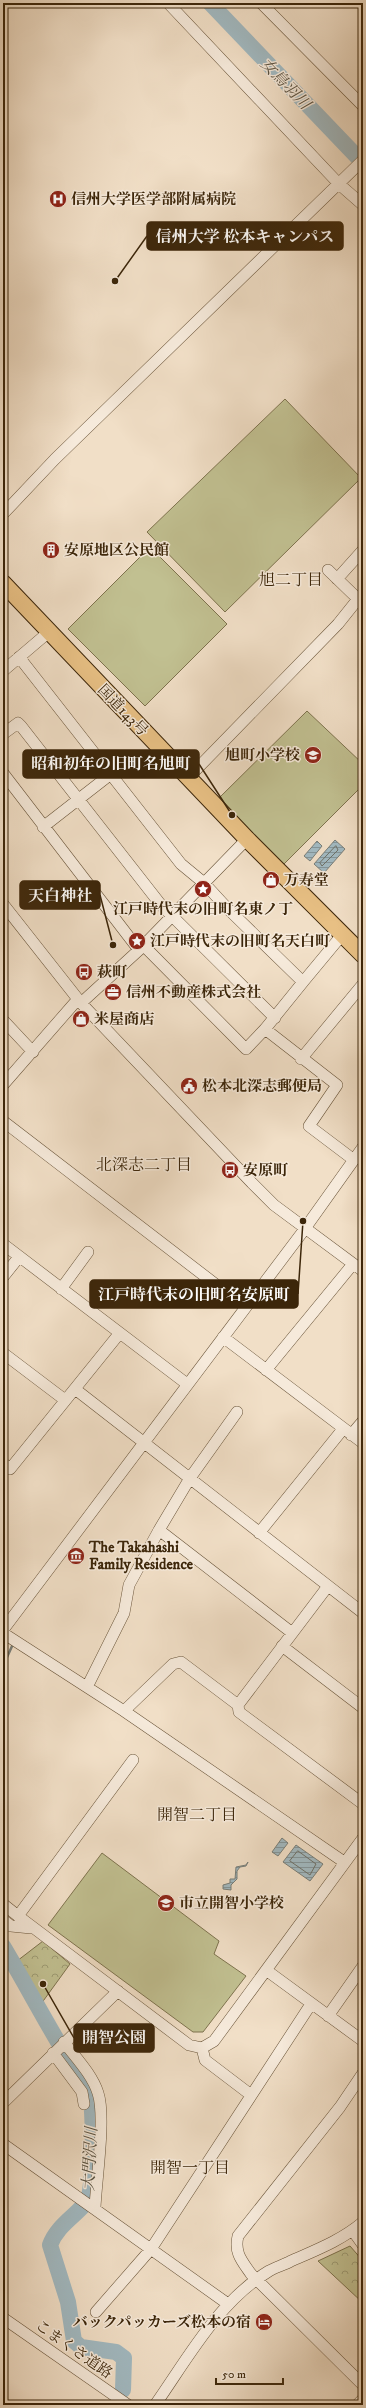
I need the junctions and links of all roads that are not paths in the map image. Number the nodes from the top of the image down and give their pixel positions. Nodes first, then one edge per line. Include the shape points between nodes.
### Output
1 (168, 3) edge
2 (261, 3) edge
3 (363, 106) edge
4 (363, 160) edge
5 (341, 182) junction
6 (363, 205) edge
7 (3, 514) edge
8 (363, 550) edge
9 (328, 570) dead end
10 (338, 579) junction
11 (3, 583) edge
12 (360, 599) edge
13 (50, 631) junction
14 (19, 657) junction
15 (3, 670) edge
16 (3, 734) edge
17 (3, 773) edge
18 (111, 774) junction
19 (189, 777) junction
20 (78, 799) junction
21 (43, 827) junction
22 (248, 839) junction
23 (204, 883) junction
24 (3, 904) edge
25 (173, 915) junction
26 (342, 935) junction
27 (141, 948) junction
28 (363, 955) edge
29 (304, 982) junction
30 (363, 984) edge
31 (79, 1001) junction
32 (275, 1018) junction
33 (3, 1020) edge
34 (265, 1029) junction
35 (33, 1052) junction
36 (302, 1059) junction
37 (3, 1085) edge
38 (3, 1121) edge
39 (363, 1147) edge
40 (354, 1160) junction
41 (305, 1228) junction
42 (3, 1244) edge
43 (88, 1252) dead end
44 (19, 1257) junction
45 (359, 1265) edge
46 (3, 1277) edge
47 (61, 1289) junction
48 (245, 1307) junction
49 (120, 1334) junction
50 (223, 1337) junction
51 (3, 1353) edge
52 (266, 1370) junction
53 (187, 1384) junction
54 (75, 1389) junction
55 (65, 1400) junction
56 (237, 1412) dead end
57 (363, 1421) edge
58 (347, 1432) junction
59 (143, 1442) junction
60 (363, 1444) edge
61 (3, 1463) edge
62 (190, 1478) junction
63 (159, 1530) junction
64 (259, 1533) junction
65 (328, 1586) junction
66 (363, 1613) edge
67 (292, 1632) junction
68 (8, 1633) edge
69 (282, 1646) junction
70 (87, 1687) junction
71 (238, 1705) junction
72 (363, 1708) edge
73 (124, 1711) junction
74 (133, 1760) dead end
75 (363, 1804) edge
76 (363, 1838) edge
77 (344, 1862) junction
78 (3, 1904) edge
79 (18, 1916) junction
80 (3, 1920) edge
81 (31, 1928) junction
82 (363, 1966) edge
83 (266, 1970) junction
84 (118, 1991) junction
85 (312, 2004) junction
86 (328, 2016) junction
87 (363, 2040) edge
88 (59, 2047) junction
89 (202, 2048) junction
90 (363, 2072) edge
91 (251, 2095) junction
92 (3, 2103) edge
93 (84, 2104) dead end
94 (3, 2144) edge
95 (89, 2204) junction
96 (363, 2222) edge
97 (353, 2231) junction
98 (363, 2245) edge
99 (151, 2249) junction
100 (256, 2280) junction
101 (228, 2304) junction
102 (96, 2312) dead end
103 (3, 2318) edge
104 (363, 2385) edge
105 (363, 2399) edge
106 (128, 2405) edge
107 (155, 2405) edge
108 (357, 2405) edge

1 - 5 street
2 - 3 street
4 - 5 street
5 - 6 street
5 - 7 street via 54,460
8 - 10 street
9 - 10 street
10 - 12 street
11 - 13 highway, 国道143号
12 - 19 street
13 - 14 street
13 - 19 highway, 国道143号
14 - 15 street
14 - 18 street
16 - 20 street via 18,723
17 - 21 street
18 - 20 street
18 - 23 street via 181,864
19 - 22 highway, 国道143号
20 - 21 street
20 - 25 street via 161,905
21 - 27 street
22 - 23 street
22 - 26 highway, 国道143号
23 - 25 street
23 - 29 street
24 - 31 street
25 - 27 street
25 - 32 street
26 - 28 highway, 国道143号
26 - 29 street
27 - 31 street
27 - 34 street via 246,1049
29 - 32 street
30 - 36 street
31 - 35 street
31 - 41 street via 252,1183 274,1205
32 - 34 street
33 - 35 street
34 - 36 street
35 - 37 street
36 - 40 street via 338,1085 309,1126
38 - 48 street
39 - 40 street
40 - 41 street
41 - 45 street
41 - 48 street
42 - 44 street
43 - 47 street
44 - 46 street
44 - 47 street
45 - 52 street
47 - 49 street
48 - 50 street
49 - 53 street
49 - 54 street
50 - 52 street
50 - 53 street
51 - 55 street
52 - 58 street
53 - 59 street
54 - 55 street
54 - 59 street
55 - 61 street via 10,1469
56 - 62 street
57 - 58 street
58 - 60 street
58 - 64 street
59 - 62 street
59 - 68 street
62 - 63 street
62 - 64 street
63 - 67 street
63 - 70 street via 130,1585 124,1613
64 - 65 street
65 - 66 street
65 - 67 street
67 - 69 street
68 - 70 street
69 - 71 street
69 - 72 street
70 - 73 street
71 - 73 street via 181,1662 173,1664
71 - 75 street via 239,1712
73 - 77 street
74 - 79 street
76 - 77 street
77 - 83 street
78 - 79 street
79 - 81 street
80 - 81 street via 11,1926
81 - 84 street
82 - 86 street
83 - 85 street
83 - 89 street via 214,2041
84 - 88 street
84 - 89 street via 189,2046
85 - 86 street
85 - 91 street
86 - 87 street
88 - 92 street
88 - 93 street via 82,2092
88 - 95 street via 91,2079 98,2093 101,2110
89 - 91 street via 205,2060
90 - 100 street via 340,2107 238,2236 236,2253
91 - 99 street
94 - 95 street
95 - 99 street
96 - 97 street
97 - 98 street
97 - 100 street via 270,2270
99 - 101 street
99 - 102 street
100 - 101 street
100 - 104 street
101 - 107 street
103 - 106 street, こまくさ道路
105 - 108 street

